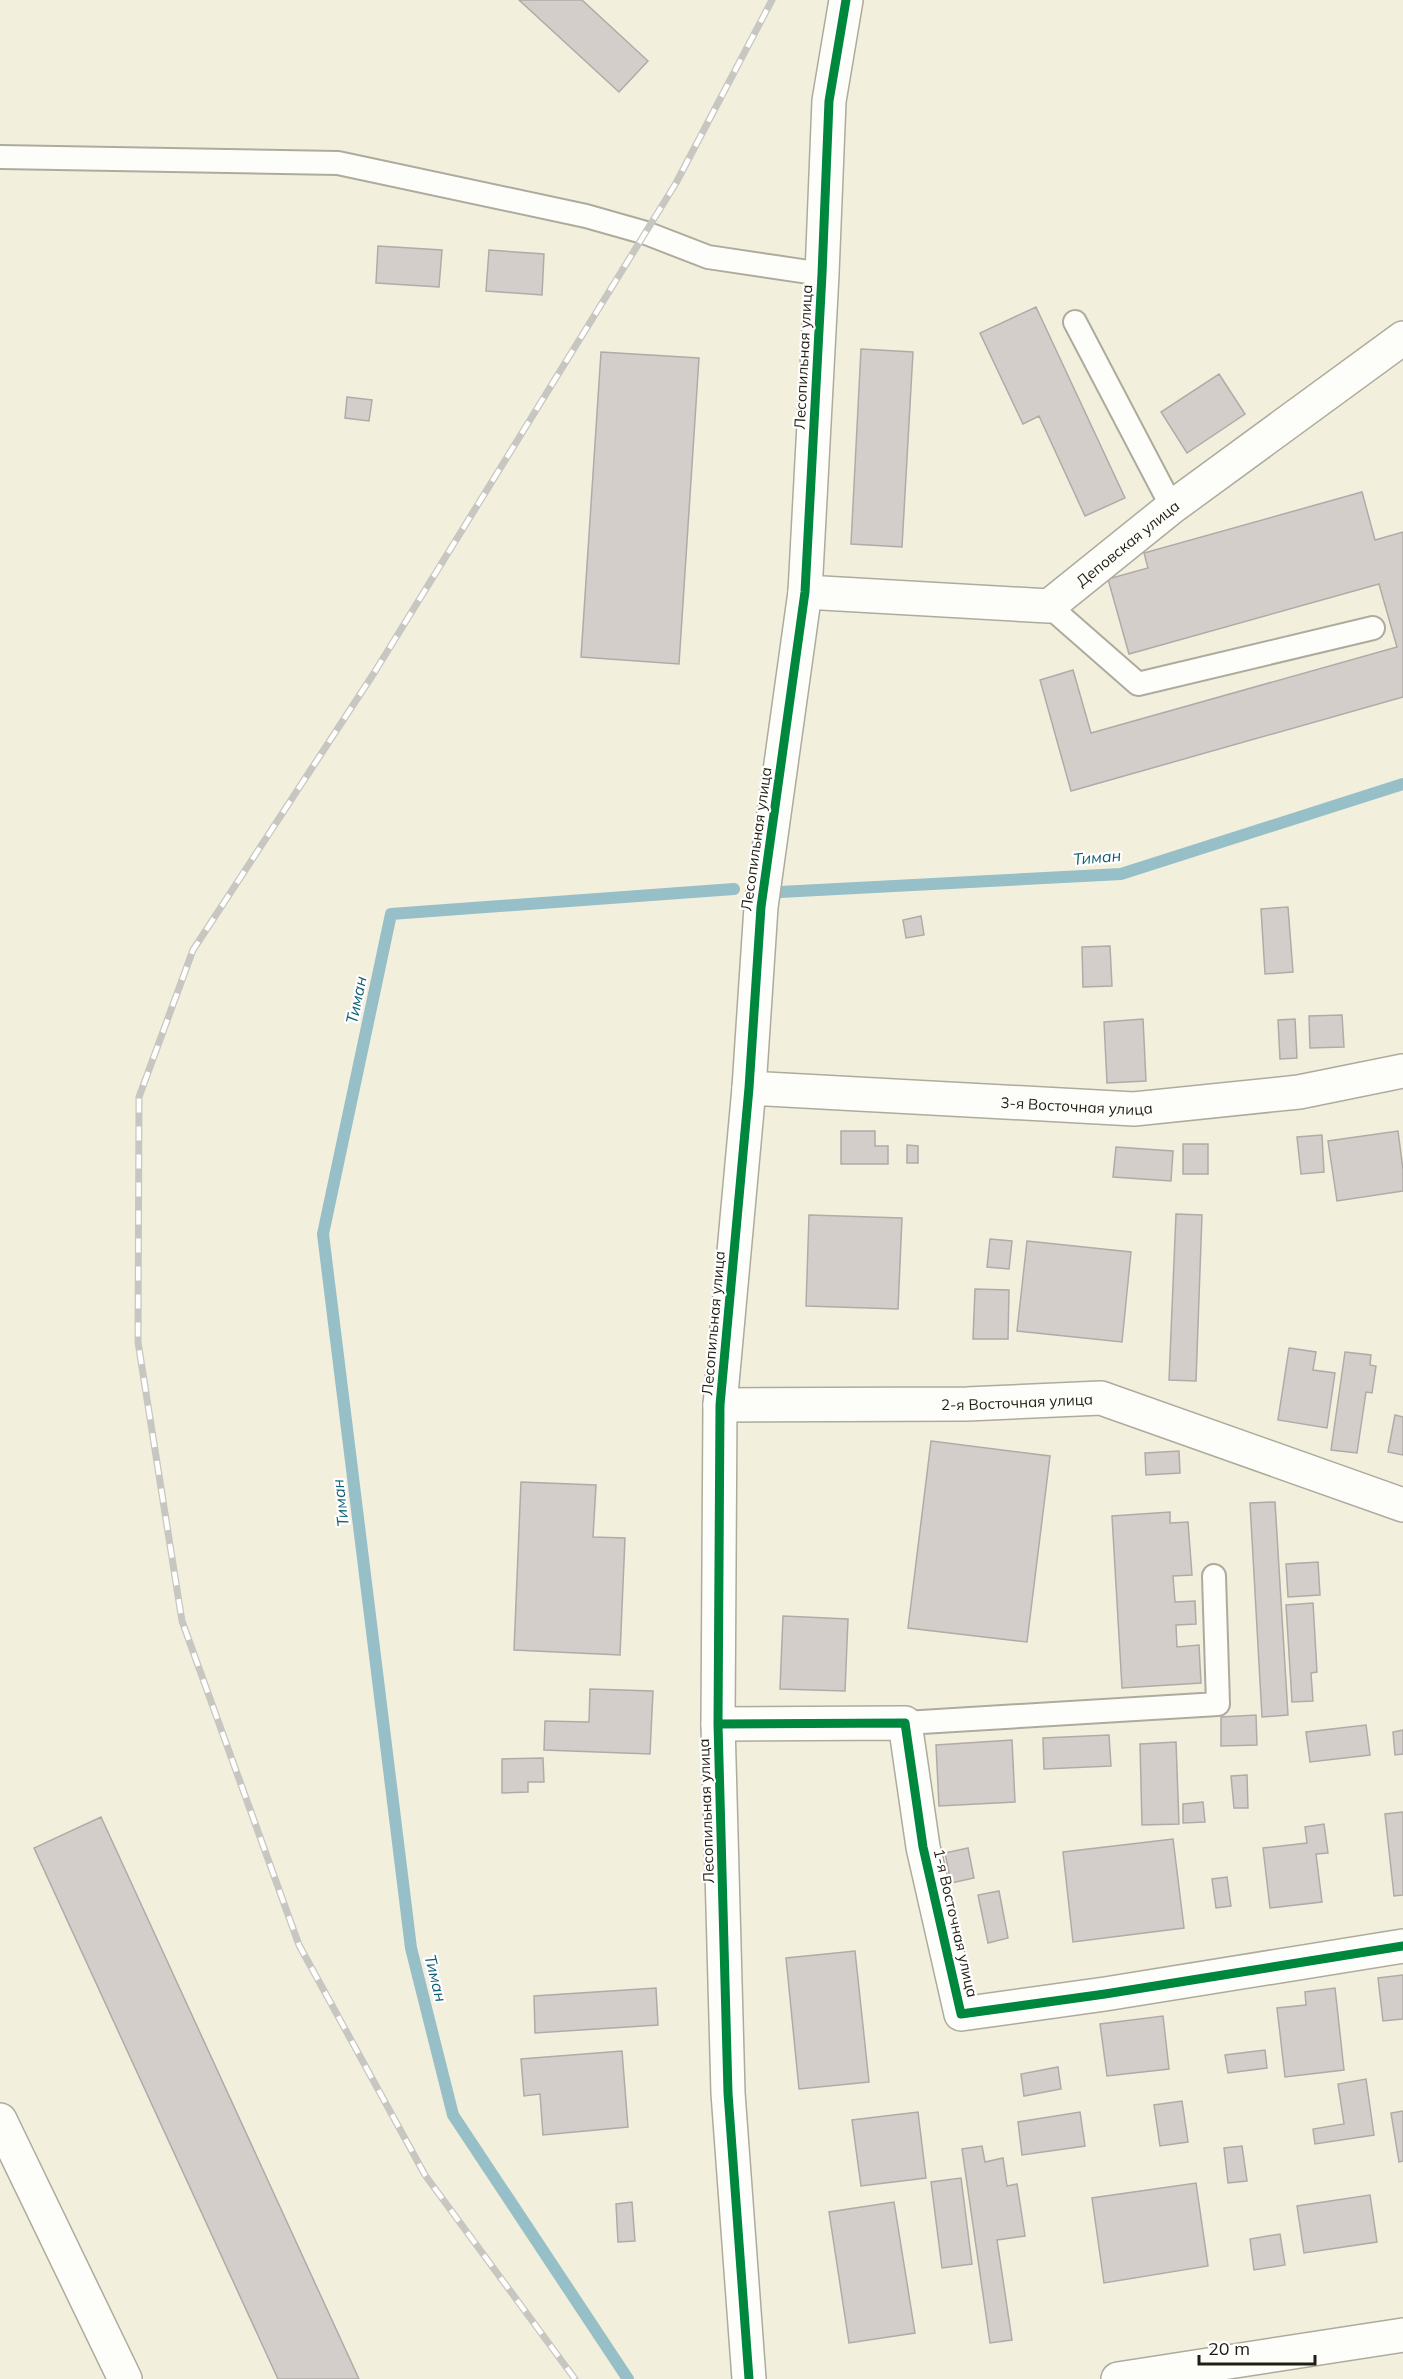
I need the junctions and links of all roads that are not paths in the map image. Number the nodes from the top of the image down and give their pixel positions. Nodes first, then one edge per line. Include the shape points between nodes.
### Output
1 (846, 0) edge
2 (0, 158) edge
3 (822, 274) junction
4 (1075, 322) dead end
5 (1403, 338) edge
6 (1172, 507) junction
7 (805, 592) junction
8 (1049, 606) junction
9 (1373, 628) dead end
10 (1403, 1071) edge
11 (749, 1088) junction
12 (720, 1405) junction
13 (1403, 1505) edge
14 (1214, 1576) dead end
15 (905, 1723) junction
16 (718, 1724) junction
17 (1403, 1946) edge
18 (0, 2120) edge
19 (1403, 2335) edge
20 (125, 2379) edge
21 (749, 2379) edge
22 (1118, 2379) edge

1 - 3 street, Лесопильная улица via 829,100
2 - 3 lane via 338,163 586,216 708,257
3 - 7 street, Лесопильная улица
4 - 6 lane
5 - 6 street, Деповская улица
6 - 8 street, Деповская улица
7 - 8 street
7 - 11 street, Лесопильная улица via 761,907
8 - 9 lane via 1138,684
10 - 11 street, 3-я Восточная улица via 1299,1092 1134,1109
11 - 12 street, Лесопильная улица
12 - 13 street, 2-я Восточная улица via 967,1404 1101,1398
12 - 16 street, Лесопильная улица
14 - 15 lane via 1218,1704
15 - 16 street
15 - 17 street, 1-я Восточная улица via 923,1847 961,2014
16 - 21 street, Лесопильная улица via 728,2093
18 - 20 street
19 - 22 street

